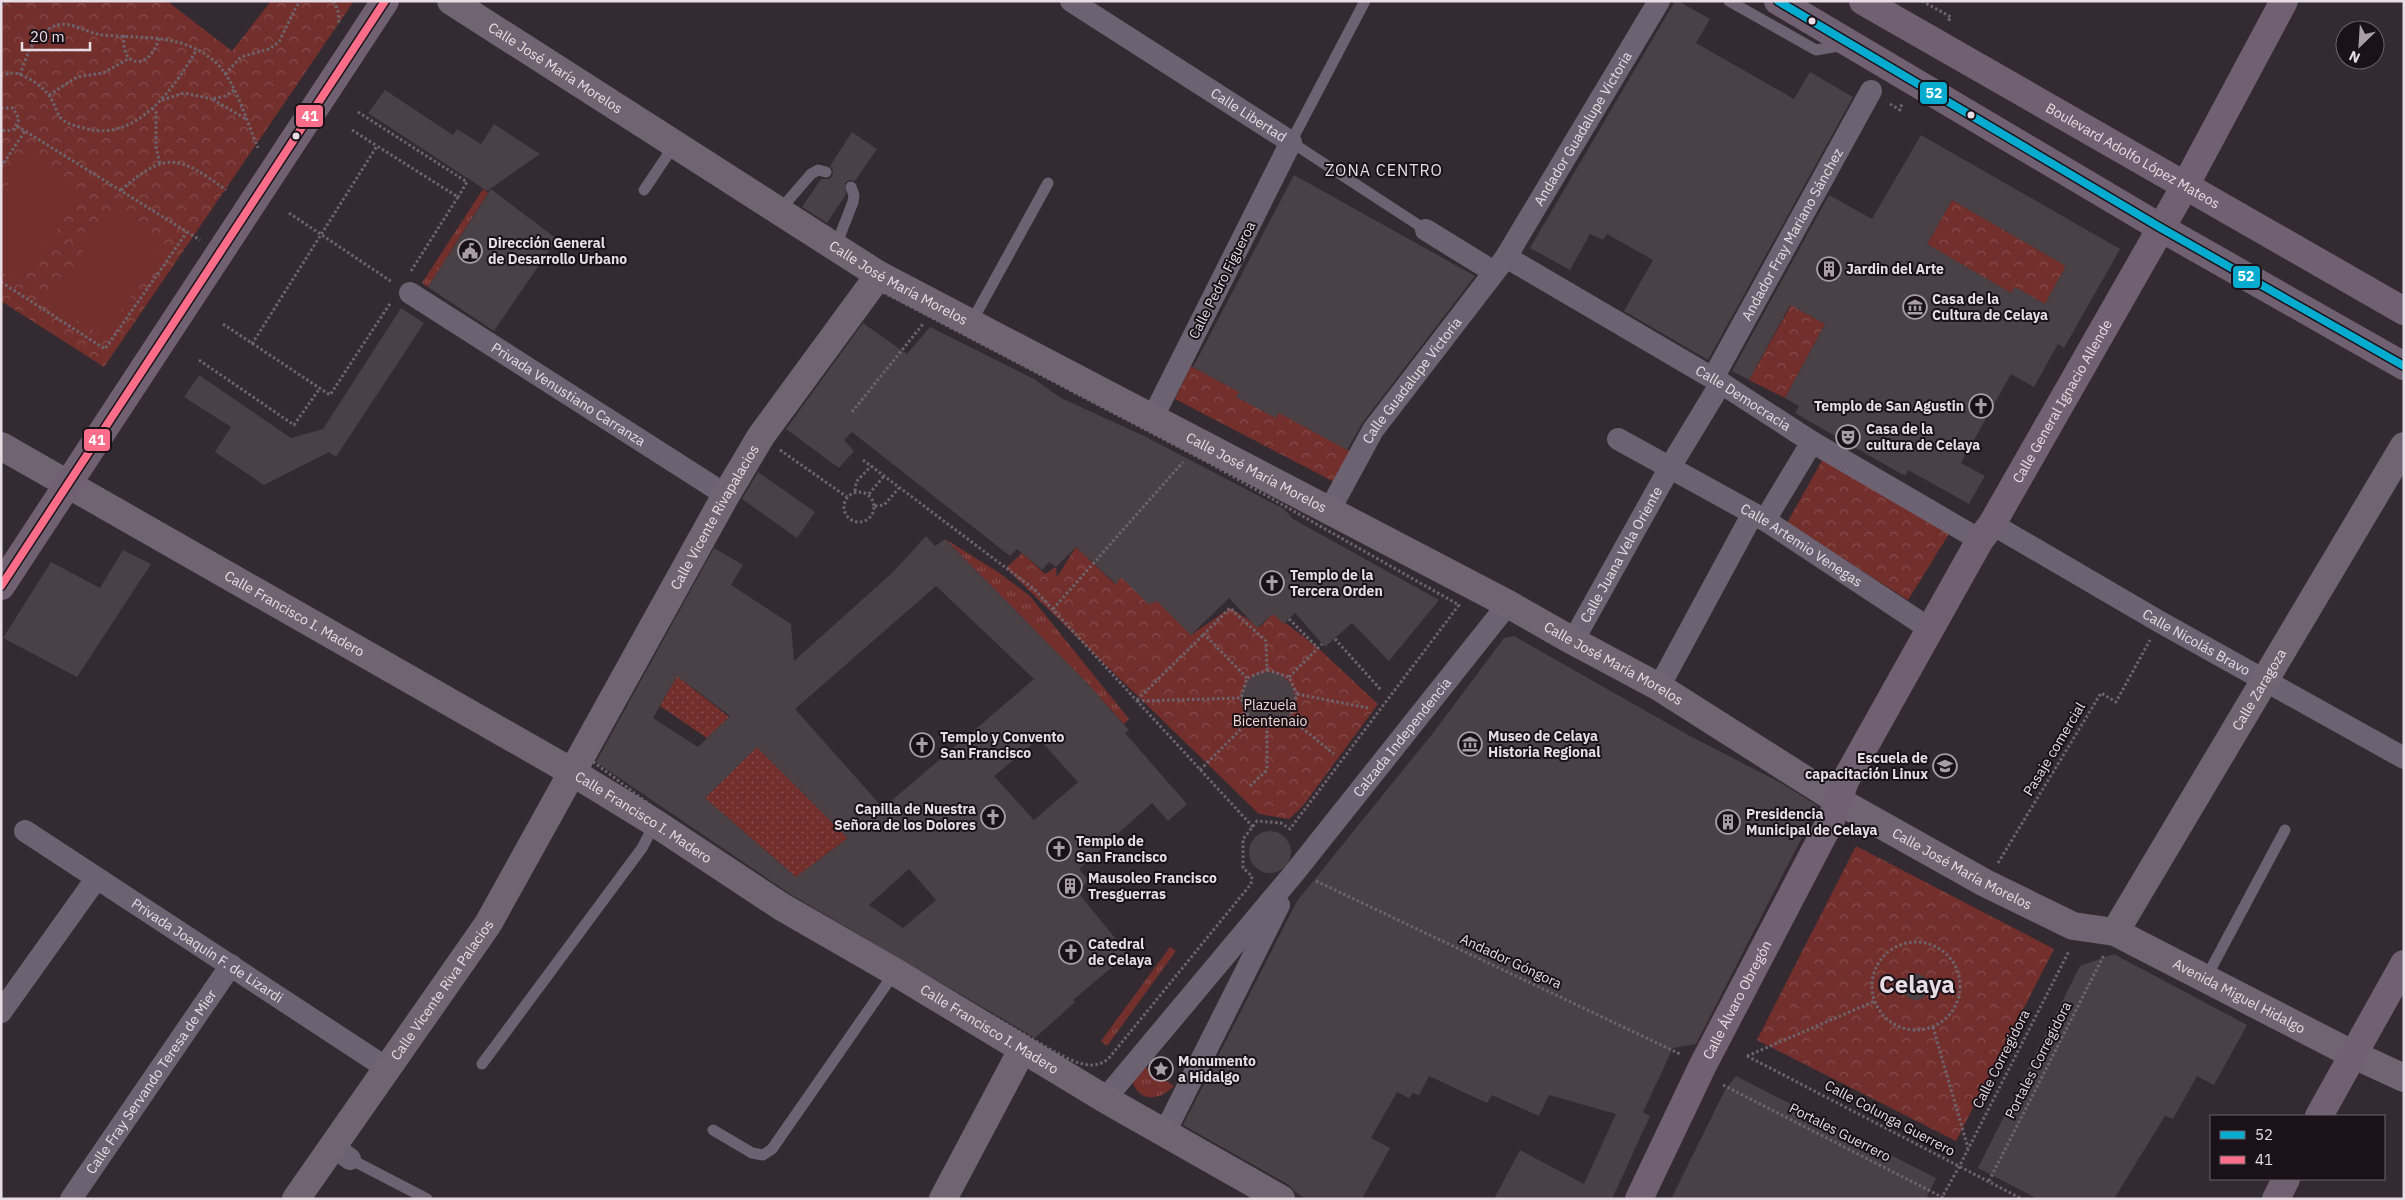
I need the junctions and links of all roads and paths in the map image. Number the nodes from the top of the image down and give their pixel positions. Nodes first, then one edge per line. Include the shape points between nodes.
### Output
1 (301, 1) edge
2 (334, 1) edge
3 (385, 1) edge
4 (451, 1) edge
5 (1071, 1) edge
6 (1365, 1) edge
7 (1659, 1) edge
8 (1729, 1) edge
9 (1778, 1) edge
10 (1863, 1) edge
11 (2284, 1) edge
12 (339, 27) dead end
13 (124, 35) junction
14 (159, 38) junction
15 (1851, 44) junction
16 (198, 49) junction
17 (130, 58) junction
18 (226, 74) junction
19 (20, 75) junction
20 (1, 76) edge
21 (234, 90) junction
22 (1870, 91) dead end
23 (49, 95) junction
24 (212, 99) junction
25 (159, 101) junction
26 (1, 108) edge
27 (152, 108) junction
28 (358, 112) dead end
29 (246, 120) junction
30 (17, 126) junction
31 (1, 130) edge
32 (352, 130) dead end
33 (25, 131) junction
34 (1291, 142) junction
35 (675, 144) junction
36 (377, 146) junction
37 (260, 153) dead end
38 (160, 164) junction
39 (1, 166) edge
40 (826, 172) dead end
41 (1048, 183) dead end
42 (851, 186) dead end
43 (2185, 186) junction
44 (121, 190) junction
45 (226, 190) dead end
46 (644, 190) dead end
47 (458, 197) junction
48 (779, 211) junction
49 (289, 213) dead end
50 (2161, 228) junction
51 (1426, 230) joint
52 (187, 232) junction
53 (203, 242) dead end
54 (835, 248) junction
55 (1500, 264) junction
56 (879, 275) junction
57 (1, 282) edge
58 (405, 290) junction
59 (936, 305) junction
60 (2404, 311) edge
61 (164, 316) dead end
62 (971, 323) junction
63 (223, 324) dead end
64 (252, 344) junction
65 (199, 360) dead end
66 (148, 364) junction
67 (2404, 366) edge
68 (1717, 380) junction
69 (320, 388) junction
70 (852, 412) dead end
71 (1153, 417) junction
72 (1618, 439) dead end
73 (769, 442) junction
74 (1812, 442) junction
75 (1, 446) edge
76 (2404, 446) edge
77 (1191, 453) junction
78 (864, 460) dead end
79 (871, 466) junction
80 (1670, 467) junction
81 (884, 476) junction
82 (68, 486) junction
83 (899, 488) junction
84 (855, 492) junction
85 (869, 494) junction
86 (726, 495) junction
87 (847, 497) junction
88 (875, 506) junction
89 (1329, 512) junction
90 (1758, 518) junction
91 (1986, 532) junction
92 (1, 586) edge
93 (1508, 604) junction
94 (1053, 609) junction
95 (1289, 619) dead end
96 (2160, 622) junction
97 (1930, 629) junction
98 (1204, 634) junction
99 (1335, 639) dead end
100 (1573, 642) junction
101 (1322, 644) dead end
102 (1318, 648) junction
103 (1267, 670) junction
104 (1289, 677) junction
105 (1247, 678) junction
106 (2264, 680) junction
107 (1659, 687) junction
108 (1381, 690) dead end
109 (1297, 694) junction
110 (1241, 698) junction
111 (1137, 701) junction
112 (1368, 708) dead end
113 (1290, 718) junction
114 (1250, 720) junction
115 (1266, 727) junction
116 (1334, 754) dead end
117 (2404, 758) edge
118 (1200, 770) junction
119 (572, 772) junction
120 (1250, 786) dead end
121 (1837, 800) junction
122 (655, 823) junction
123 (1253, 827) junction
124 (2285, 830) dead end
125 (25, 832) dead end
126 (1302, 875) junction
127 (96, 879) junction
128 (1985, 883) junction
129 (2073, 926) junction
130 (2111, 940) junction
131 (2404, 964) edge
132 (231, 965) junction
133 (895, 972) junction
134 (2206, 978) junction
135 (1875, 1001) junction
136 (1, 1012) edge
137 (1933, 1027) junction
138 (1022, 1050) junction
139 (2352, 1054) junction
140 (482, 1064) dead end
141 (1703, 1065) junction
142 (388, 1069) junction
143 (2404, 1078) edge
144 (1723, 1085) dead end
145 (1105, 1098) junction
146 (2320, 1115) edge
147 (713, 1130) dead end
148 (1165, 1132) junction
149 (1968, 1148) junction
150 (342, 1153) junction
151 (1959, 1167) junction
152 (2286, 1180) edge
153 (1989, 1181) junction
154 (1943, 1198) edge
155 (70, 1199) edge
156 (296, 1199) edge
157 (428, 1199) edge
158 (943, 1199) edge
159 (1281, 1199) edge
160 (1639, 1199) edge
161 (2022, 1199) edge
162 (2276, 1199) edge

1 - 18 path via 279,42 269,49 241,57
2 - 12 path
3 - 66 main road
4 - 35 main road, Calle José María Morelos
5 - 34 street, Calle Libertad
6 - 34 lane
7 - 55 street, Andador Guadalupe Victoria
8 - 15 lane via 1816,50
9 - 15 main road
10 - 43 main road, Boulevard Adolfo López Mateos
11 - 43 main road, Calle General Ignacio Allende
13 - 14 path
13 - 17 path via 123,46
13 - 19 path via 103,35 68,23 52,26 31,47
14 - 16 path
14 - 17 path via 150,58 143,62
15 - 50 main road
16 - 18 path
16 - 25 path
17 - 23 path via 104,73 77,77
18 - 21 path
19 - 20 path via 11,72
19 - 23 path
21 - 24 path
21 - 29 path
22 - 68 street, Andador Fray Mariano Sánchez
23 - 27 path via 62,120 92,130 111,131 126,127
24 - 25 path via 184,93
24 - 29 path
25 - 27 path
26 - 30 path via 10,107 16,111
27 - 38 path via 156,112 156,147
28 - 47 path via 467,182
29 - 37 path
30 - 31 path via 10,131
30 - 33 path
32 - 36 path
33 - 39 path
33 - 44 path
34 - 51 lane, Calle Libertad
34 - 71 street, Calle Pedro Figueroa
35 - 46 lane
35 - 48 main road, Calle José María Morelos
36 - 47 path
36 - 64 path
38 - 44 path
38 - 45 path via 173,161 186,164
40 - 48 lane via 818,170 811,174
41 - 62 lane
42 - 54 lane via 853,202
43 - 50 main road, Calle General Ignacio Allende
43 - 60 main road, Boulevard Adolfo López Mateos
44 - 52 path
47 - 58 path
48 - 54 main road, Calle José María Morelos
49 - 58 path
50 - 67 main road
50 - 91 main road, Calle General Ignacio Allende
51 - 55 street, Calle Democracia
52 - 53 path
52 - 57 path via 105,349
54 - 56 main road, Calle José María Morelos
55 - 68 street, Calle Democracia
55 - 89 street, Calle Guadalupe Victoria via 1373,430
56 - 59 main road, Calle José María Morelos
56 - 86 main road, Calle Vicente Rivapalacios via 761,436
58 - 69 path via 330,395
58 - 86 street, Privada Venustiano Carranza
59 - 62 main road, Calle José María Morelos
59 - 70 path
61 - 66 lane via 143,348
62 - 71 main road, Calle José María Morelos
63 - 64 path
64 - 69 path
65 - 69 path via 294,425
66 - 82 main road
68 - 74 street, Calle Democracia
68 - 80 street, Andador Fray Mariano Sánchez
71 - 89 main road, Calle José María Morelos
72 - 80 street, Calle Artemio Venegas
73 - 77 path via 879,290
73 - 87 path
73 - 123 path via 735,494 587,757 749,880 800,903 1053,1051 1090,1066 1109,1058 1251,884 1252,876 1243,868 1243,839
74 - 90 street
74 - 91 street, Calle Democracia
75 - 82 main road, Calle Francisco I. Madero
76 - 106 main road, Calle Zaragoza
77 - 94 path
77 - 123 path via 1459,605 1290,829 1281,823 1257,822
78 - 79 path
79 - 81 path
79 - 84 path via 856,482
80 - 90 street, Calle Artemio Venegas
80 - 100 street, Calle Juana Vela Oriente
81 - 83 path
81 - 85 path
82 - 92 main road
82 - 119 main road, Calle Francisco I. Madero
83 - 88 path via 884,505
83 - 94 path via 1034,589
84 - 85 path
84 - 87 path
85 - 88 path
86 - 119 main road, Calle Vicente Rivapalacios
87 - 88 path via 843,507 845,514 856,522 869,519
89 - 93 main road, Calle José María Morelos
90 - 97 street, Calle Artemio Venegas
90 - 107 street
91 - 96 street, Calle Nicolás Bravo
91 - 97 main road, Calle General Ignacio Allende
93 - 100 main road, Calle José María Morelos
93 - 126 street, Calzada Independencia
94 - 111 path
95 - 102 path
96 - 106 street, Calle Nicolás Bravo
96 - 128 path, Pasaje comercial via 2116,702 2101,694
97 - 121 main road, Calle General Ignacio Allende
98 - 103 path via 1230,608 1266,641
98 - 105 path
98 - 111 path
99 - 108 path
100 - 107 main road, Calle José María Morelos
101 - 102 path
102 - 104 path
103 - 104 path
103 - 105 path
104 - 109 path
105 - 110 path
106 - 117 street, Calle Nicolás Bravo
106 - 130 main road, Calle Zaragoza
107 - 121 main road, Calle José María Morelos
109 - 112 path
109 - 113 path
110 - 111 path
110 - 114 path
111 - 118 path
113 - 115 path
113 - 116 path
114 - 115 path
114 - 118 path
115 - 120 path via 1266,770
118 - 123 path
119 - 122 main road, Calle Francisco I. Madero
119 - 142 main road, Calle Vicente Riva Palacios via 488,924
121 - 128 main road, Calle José María Morelos
121 - 141 main road, Calle Álvaro Obregón via 1831,820
122 - 133 main road, Calle Francisco I. Madero via 775,903
122 - 140 lane via 642,848
124 - 134 lane
125 - 127 street, Privada Joaquín F. de Lizardi
126 - 141 path, Andador Góngora
126 - 145 street, Calzada Independencia
126 - 148 street, Calzada Independencia
127 - 132 street, Privada Joaquín F. de Lizardi
127 - 136 street
128 - 129 main road, Calle José María Morelos
129 - 130 main road, Avenida Miguel Hidalgo
129 - 149 path, Calle Corregidora via 2068,955
130 - 134 main road, Avenida Miguel Hidalgo
130 - 153 path, Portales Corregidora
131 - 139 main road
132 - 142 street, Privada Joaquín F. de Lizardi
132 - 155 street, Calle Fray Servando Teresa de Mier
133 - 138 main road, Calle Francisco I. Madero
133 - 147 lane via 772,1149 763,1155 752,1153
134 - 139 main road, Avenida Miguel Hidalgo
135 - 137 path via 1885,1018 1898,1027 1912,1030
135 - 137 path via 1872,976 1878,962 1900,944 1928,943 1951,958 1961,985 1952,1013
135 - 151 path, Calle Colunga Guerrero via 1747,1056
137 - 149 path
138 - 145 main road, Calle Francisco I. Madero
138 - 158 main road
139 - 143 main road, Avenida Miguel Hidalgo
139 - 146 main road
141 - 160 main road, Calle Álvaro Obregón
142 - 150 main road, Calle Vicente Riva Palacios
144 - 154 path, Portales Guerrero
145 - 148 main road, Calle Francisco I. Madero
148 - 159 main road, Calle Francisco I. Madero
149 - 151 path, Calle Corregidora
150 - 156 main road, Calle Vicente Riva Palacios
150 - 157 lane
151 - 153 path, Calle Colunga Guerrero
151 - 154 path, Calle Corregidora
152 - 162 main road
153 - 161 path, Calle Colunga Guerrero

